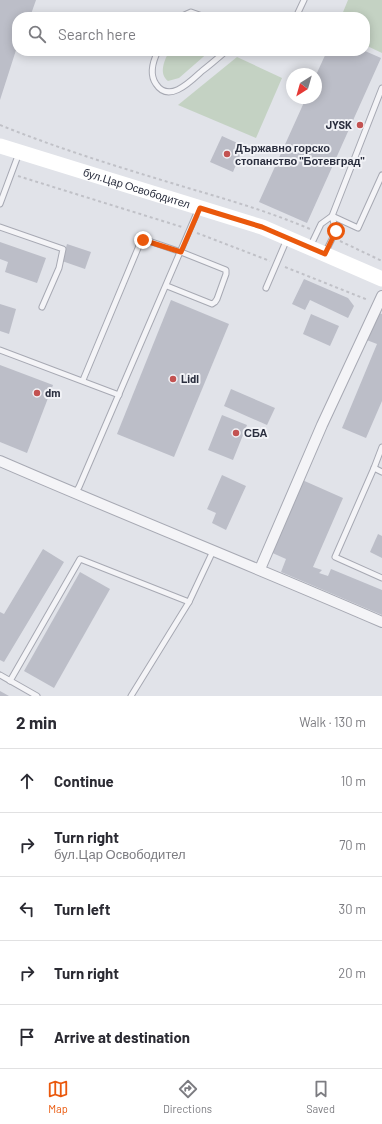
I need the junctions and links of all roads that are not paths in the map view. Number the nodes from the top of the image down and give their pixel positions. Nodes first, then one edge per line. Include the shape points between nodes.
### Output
1 (304, 0) edge
2 (298, 12) edge
3 (156, 56) edge
4 (220, 56) edge
5 (382, 88) edge
6 (0, 146) edge
7 (20, 152) junction
8 (382, 175) edge
9 (0, 204) edge
10 (200, 208) junction
11 (332, 216) junction
12 (0, 227) edge
13 (288, 238) junction
14 (310, 247) junction
15 (181, 252) junction
16 (325, 254) junction
17 (382, 279) edge
18 (167, 286) junction
19 (266, 288) dead end
20 (382, 296) edge
21 (42, 308) dead end
22 (0, 350) edge
23 (83, 380) junction
24 (119, 395) junction
25 (382, 447) edge
26 (0, 461) edge
27 (374, 468) junction
28 (382, 472) edge
29 (75, 493) junction
30 (213, 551) junction
31 (260, 569) junction
32 (382, 578) edge
33 (189, 602) junction
34 (382, 622) edge
35 (0, 675) edge
36 (10, 681) junction
37 (37, 696) edge
38 (131, 696) edge

1 - 2 lane
3 - 4 lane via 153,65 154,82 166,92 184,87
5 - 11 lane
6 - 7 street, бул.Цар Освободител
7 - 9 lane
7 - 10 street, бул.Цар Освободител
8 - 11 lane via 358,228
10 - 13 street, бул.Цар Освободител via 262,227
10 - 15 lane
11 - 14 lane via 321,224
11 - 16 lane via 336,231
12 - 21 lane via 63,249 59,268
13 - 14 street, бул.Цар Освободител
13 - 19 lane
14 - 16 street, бул.Цар Освободител
15 - 18 lane
15 - 18 lane via 226,270 215,302 212,304
15 - 23 lane via 146,240 141,241
16 - 17 street, бул.Цар Освободител
18 - 24 lane
20 - 31 street via 322,424
22 - 23 lane
23 - 24 lane
24 - 29 lane
25 - 27 lane
26 - 29 street
27 - 28 lane
27 - 32 lane via 335,558
29 - 30 street
30 - 31 street
30 - 33 lane
31 - 34 street
33 - 36 lane via 80,559
33 - 38 lane
35 - 36 lane
36 - 37 lane

